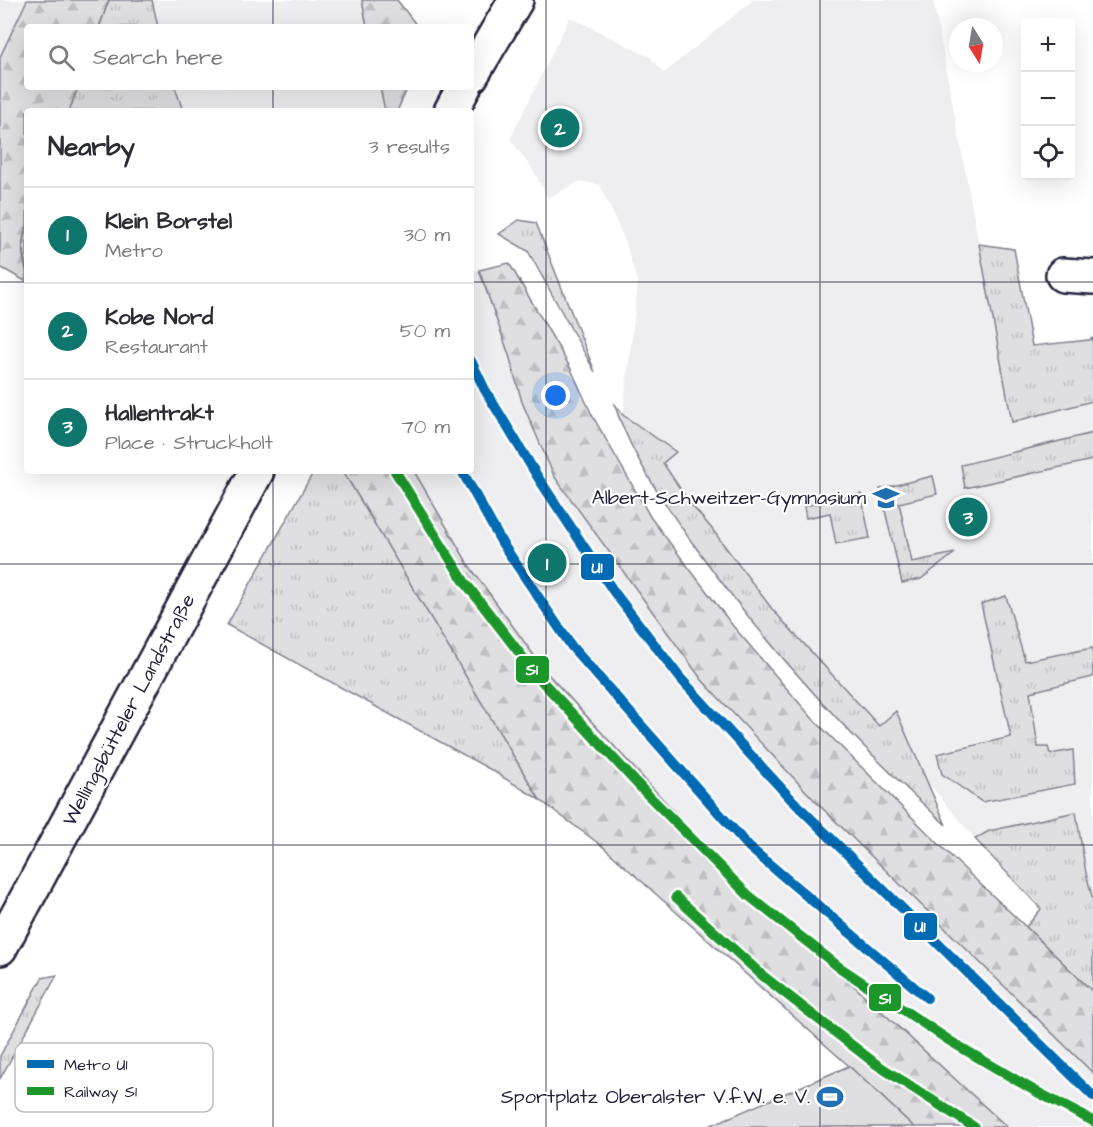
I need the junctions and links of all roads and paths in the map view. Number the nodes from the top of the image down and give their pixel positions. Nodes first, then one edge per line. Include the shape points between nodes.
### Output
1 (516, 0) edge
2 (474, 71) edge
3 (462, 90) edge
4 (453, 108) edge
5 (255, 474) edge
6 (0, 948) edge

1 - 2 main road
3 - 4 main road
5 - 6 main road, Wellingsbütteler Landstraße

